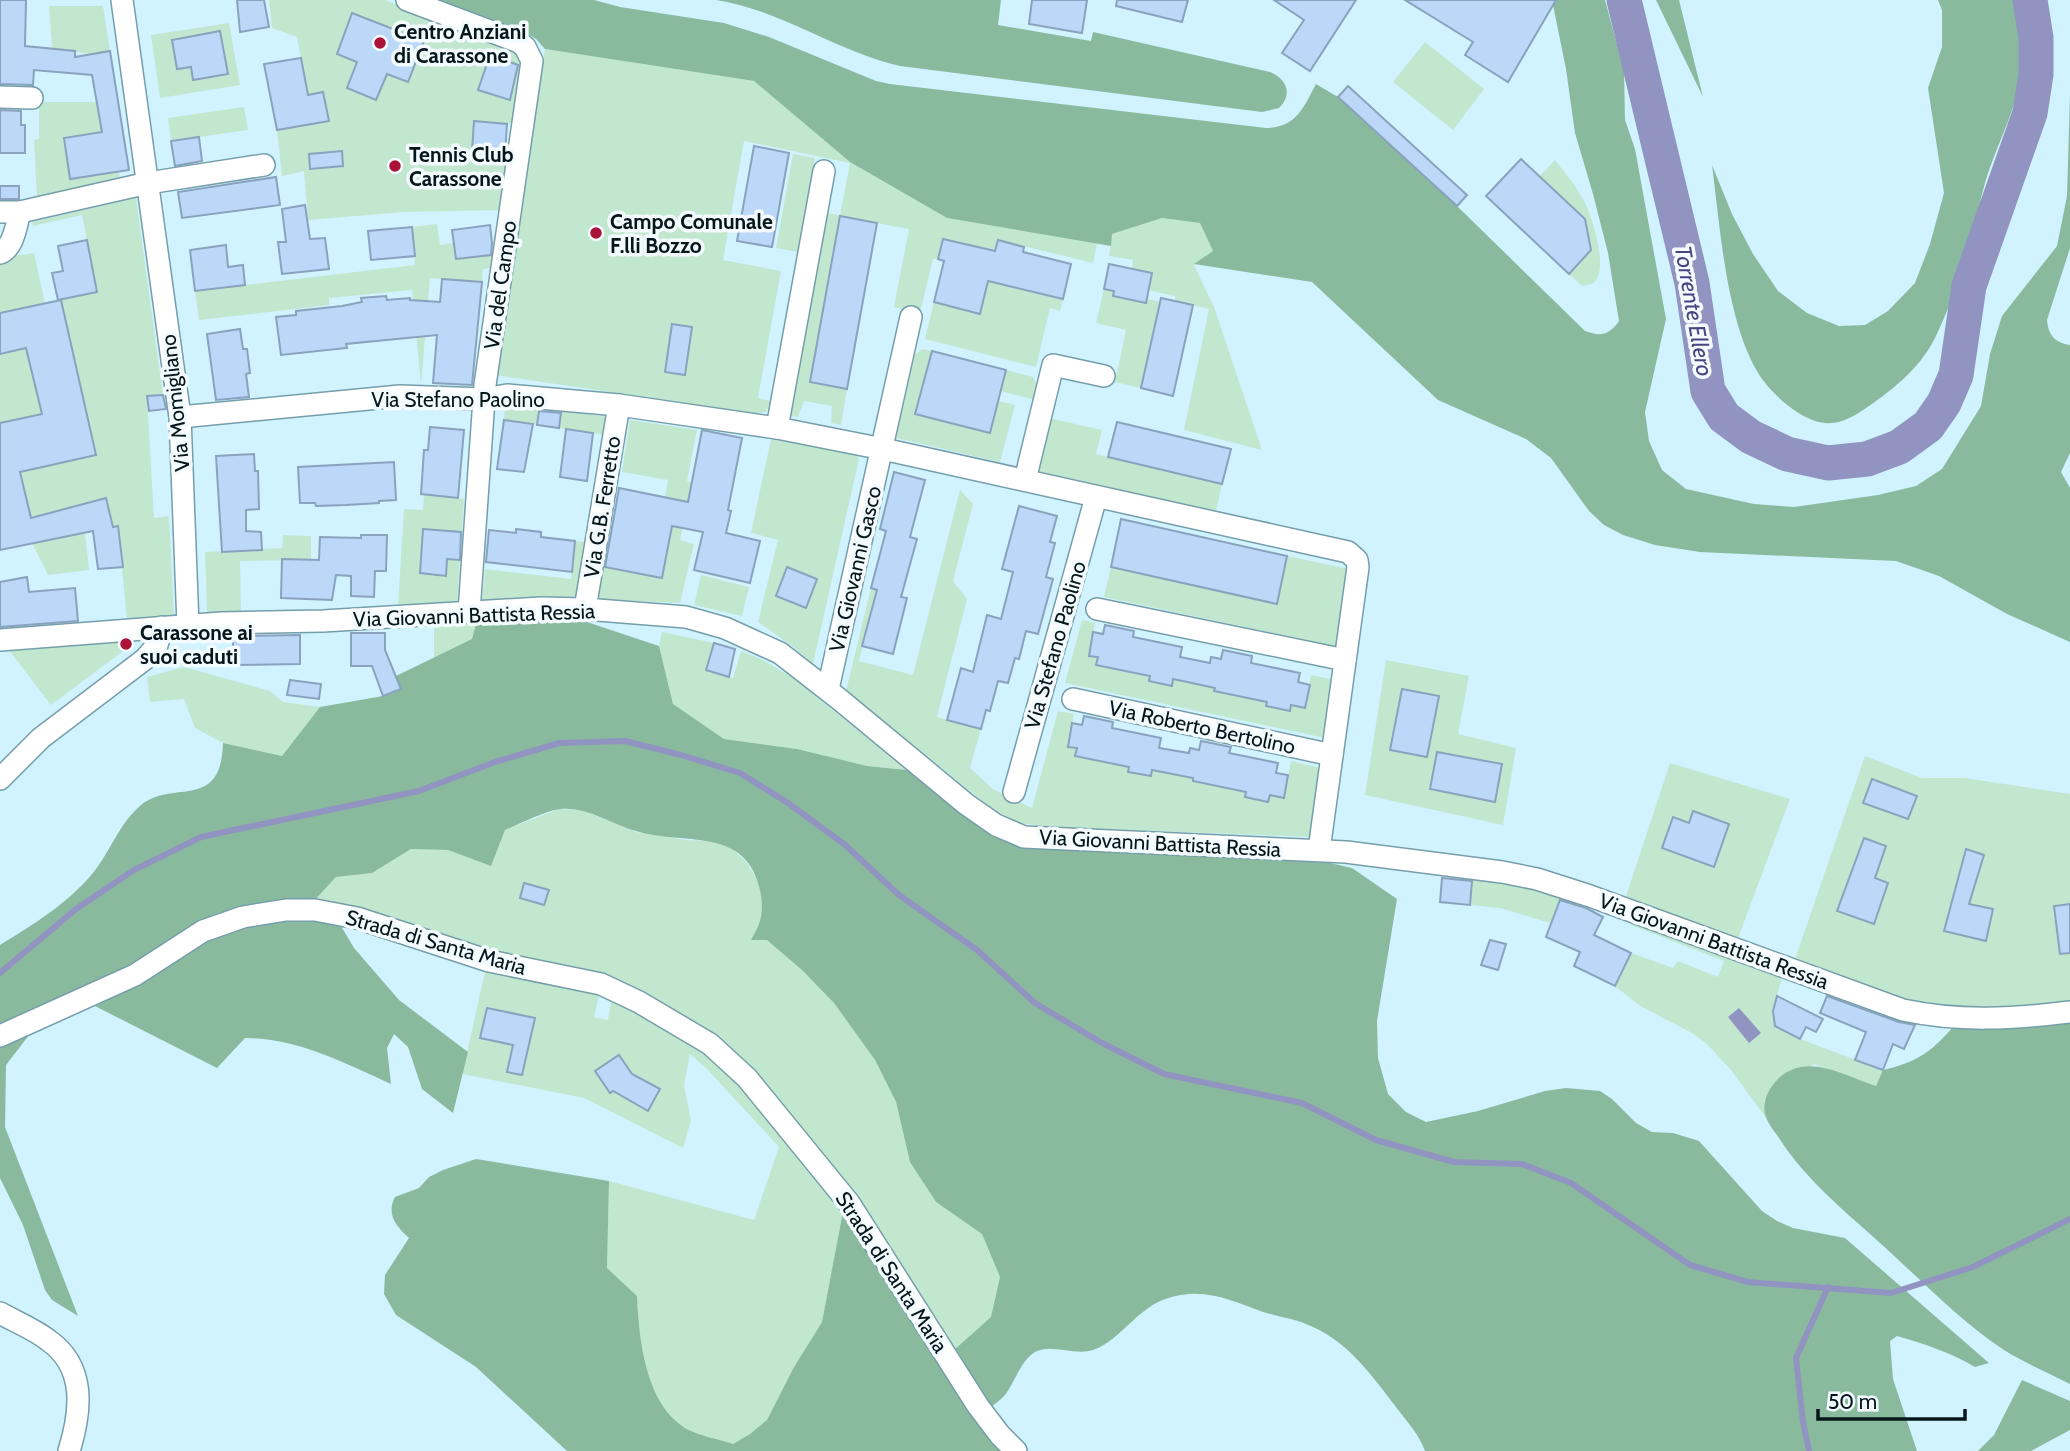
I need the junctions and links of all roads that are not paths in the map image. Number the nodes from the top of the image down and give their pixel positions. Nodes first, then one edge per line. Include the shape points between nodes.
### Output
1 (122, 0) edge
2 (407, 0) edge
3 (0, 97) edge
4 (32, 98) dead end
5 (264, 165) dead end
6 (824, 171) dead end
7 (148, 183) junction
8 (10, 212) edge
9 (0, 253) edge
10 (911, 317) dead end
11 (1104, 376) dead end
12 (484, 399) junction
13 (619, 405) junction
14 (180, 417) junction
15 (778, 428) junction
16 (883, 449) junction
17 (1025, 480) junction
18 (1096, 497) junction
19 (585, 609) junction
20 (1097, 609) dead end
21 (469, 612) junction
22 (188, 625) junction
23 (162, 627) junction
24 (0, 640) edge
25 (1345, 660) junction
26 (828, 689) junction
27 (1073, 699) dead end
28 (1332, 755) junction
29 (0, 779) edge
30 (1014, 793) dead end
31 (1319, 850) junction
32 (2070, 1012) edge
33 (0, 1036) edge
34 (0, 1313) edge
35 (69, 1451) edge
36 (1016, 1451) edge

1 - 7 street, Via Momigliano
2 - 12 street, Via del Campo via 513,39 533,61
3 - 4 street
5 - 7 street
6 - 15 street
7 - 8 street
7 - 14 street, Via Momigliano
8 - 9 street via 10,244
10 - 16 street
11 - 17 street via 1053,365
12 - 13 street, Via Stefano Paolino via 507,395
12 - 14 street, Via Stefano Paolino via 400,396
12 - 21 street, Via del Campo
13 - 15 street, Via Stefano Paolino
13 - 19 street, Via G.B. Ferretto
14 - 22 street, Via Momigliano
15 - 16 street, Via Stefano Paolino
16 - 17 street, Via Stefano Paolino
16 - 26 street, Via Giovanni Gasco
17 - 18 street, Via Stefano Paolino
18 - 25 street, Via Stefano Paolino via 1355,557 1358,567
18 - 30 street, Via Stefano Paolino
19 - 21 street, Via Giovanni Battista Ressia
19 - 26 street, Via Giovanni Battista Ressia via 686,617 725,628 780,653
20 - 25 street
21 - 22 street, Via Giovanni Battista Ressia
22 - 23 street, Via Giovanni Battista Ressia
23 - 24 street, Via Giovanni Battista Ressia
23 - 29 street via 157,645 145,659 41,738
25 - 28 street
26 - 31 street, Via Giovanni Battista Ressia via 966,804 1015,834
27 - 28 street, Via Roberto Bertolino
28 - 31 street
31 - 32 street, Via Giovanni Battista Ressia via 1483,868 1537,879 1921,1014 1969,1019
33 - 36 street, Strada di Santa Maria via 135,975 203,931 243,917 286,910 357,918 489,961 582,978 610,988 710,1044 747,1078 849,1203 978,1406
34 - 35 street via 48,1340 70,1366 80,1404

